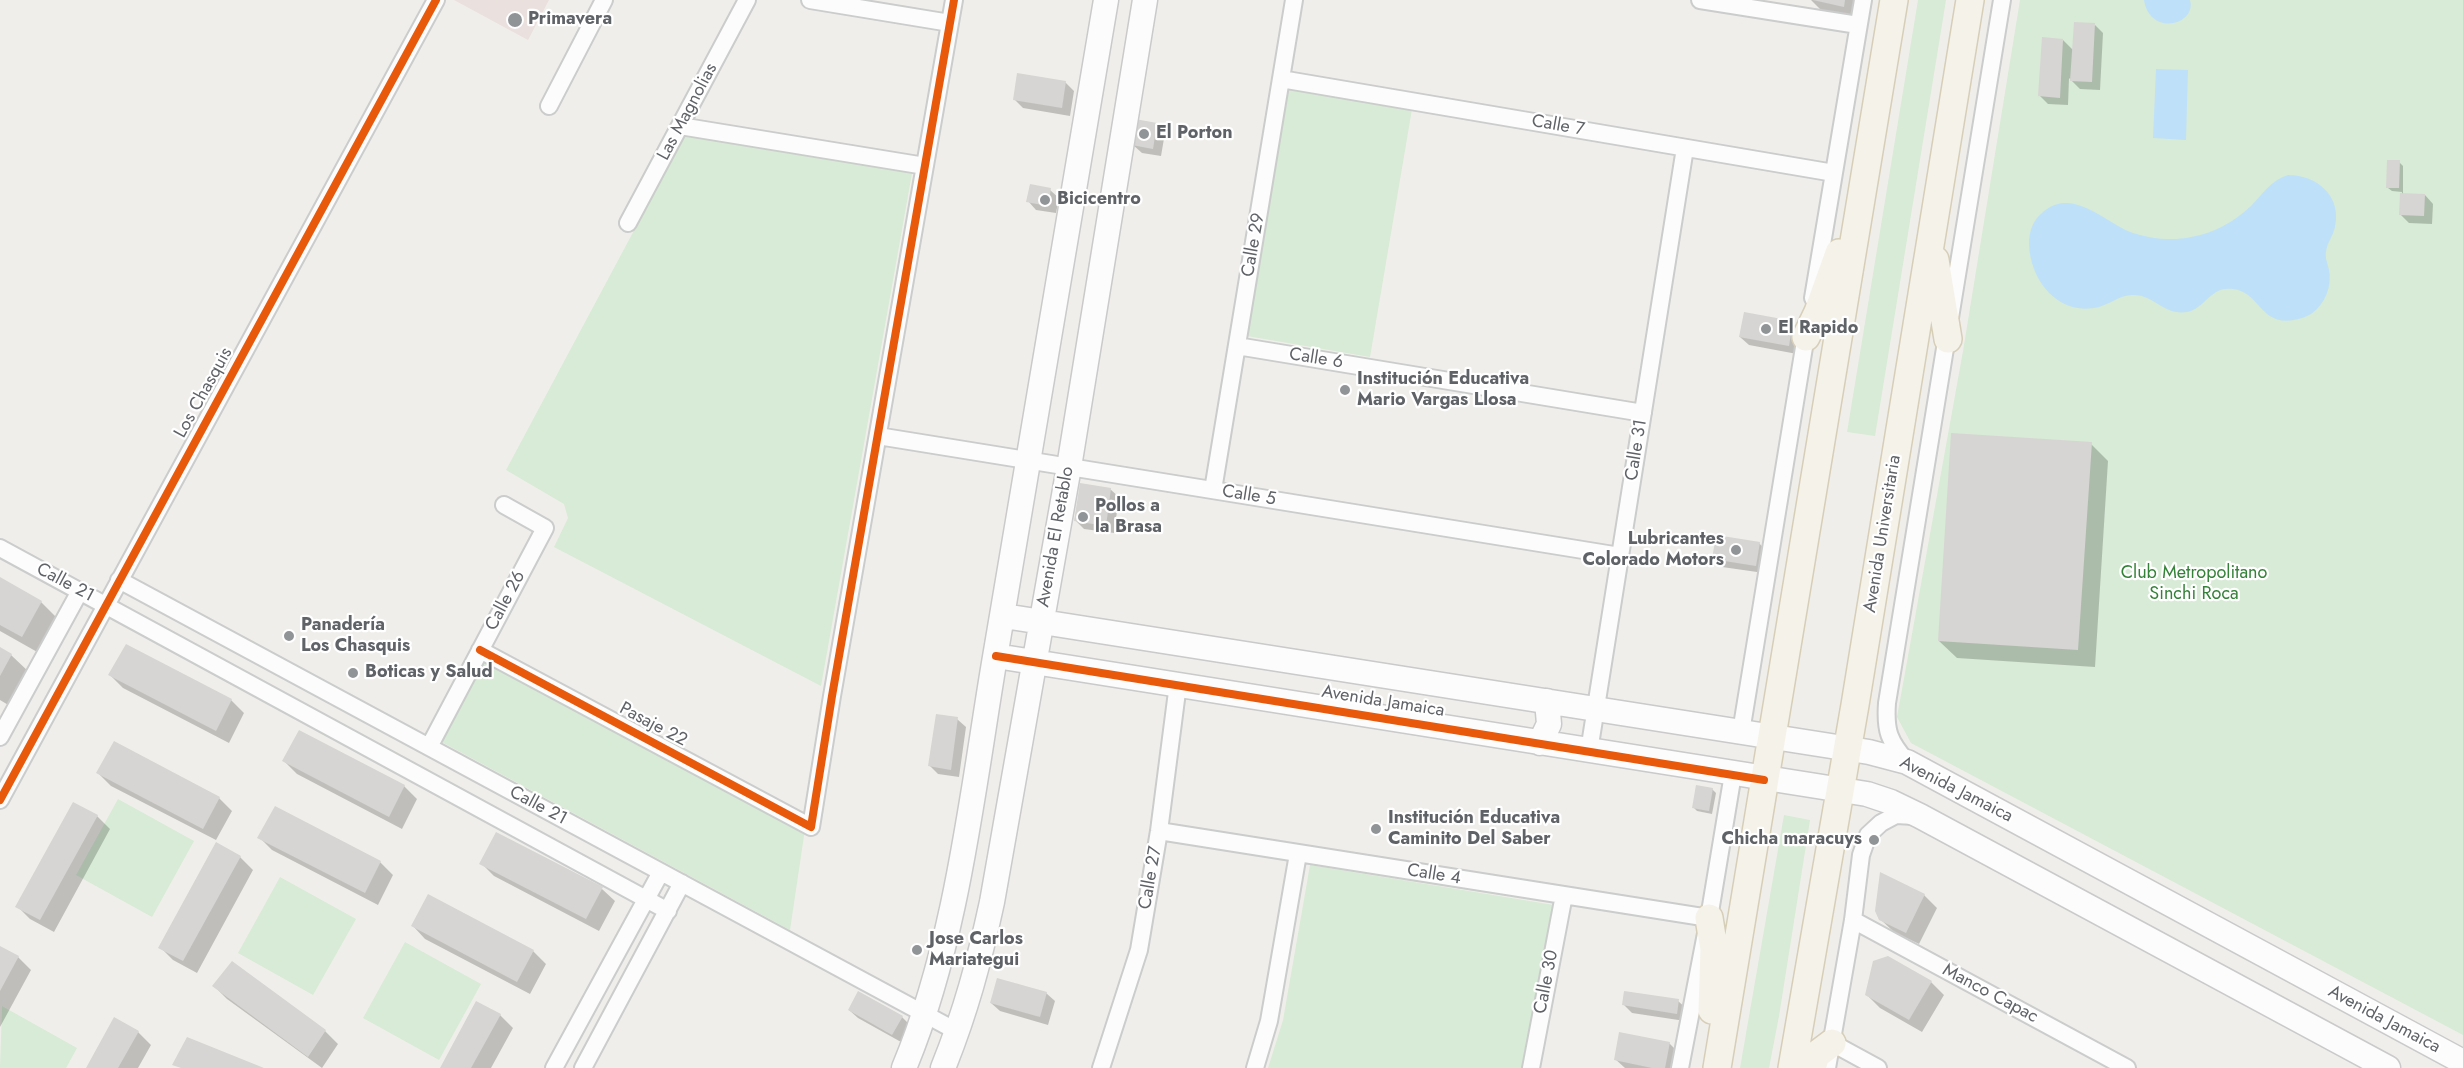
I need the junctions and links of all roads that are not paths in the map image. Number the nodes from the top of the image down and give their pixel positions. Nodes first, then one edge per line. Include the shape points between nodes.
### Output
1 (436, 0) edge
2 (604, 0) edge
3 (747, 0) edge
4 (810, 0) edge
5 (954, 0) edge
6 (1106, 0) edge
7 (1145, 0) edge
8 (1294, 0) edge
9 (1863, 0) edge
10 (1894, 0) edge
11 (1970, 0) edge
12 (2002, 0) edge
13 (1711, 1) edge
14 (950, 23) junction
15 (1858, 25) junction
16 (1281, 79) junction
17 (549, 106) dead end
18 (680, 126) junction
19 (1685, 148) junction
20 (925, 166) junction
21 (1834, 173) junction
22 (1860, 205) junction
23 (628, 223) dead end
24 (1931, 239) junction
25 (1806, 337) junction
26 (1947, 339) junction
27 (1237, 346) junction
28 (1643, 413) junction
29 (878, 436) junction
30 (1030, 461) junction
31 (1069, 467) junction
32 (1213, 490) junction
33 (504, 505) dead end
34 (0, 548) edge
35 (1620, 556) junction
36 (119, 580) junction
37 (80, 591) junction
38 (106, 604) junction
39 (1004, 616) junction
40 (1042, 622) junction
41 (480, 650) junction
42 (996, 656) junction
43 (1034, 662) junction
44 (1178, 684) junction
45 (1547, 701) junction
46 (1596, 709) junction
47 (1741, 732) junction
48 (1771, 736) junction
49 (0, 737) edge
50 (1540, 743) junction
51 (429, 747) junction
52 (1847, 749) junction
53 (1589, 751) junction
54 (1907, 762) junction
55 (1733, 774) junction
56 (1764, 780) junction
57 (1840, 790) junction
58 (0, 800) edge
59 (1920, 816) junction
60 (1159, 831) junction
61 (1298, 854) junction
62 (661, 872) junction
63 (682, 884) junction
64 (1564, 895) junction
65 (646, 900) junction
66 (668, 911) junction
67 (1709, 918) junction
68 (1853, 920) junction
69 (923, 1015) junction
70 (958, 1032) junction
71 (1830, 1056) edge
72 (2463, 1062) edge
73 (554, 1068) edge
74 (583, 1068) edge
75 (904, 1068) edge
76 (943, 1068) edge
77 (1101, 1068) edge
78 (1255, 1068) edge
79 (1531, 1068) edge
80 (1680, 1068) edge
81 (1716, 1068) edge
82 (1792, 1068) edge
83 (1812, 1068) edge
84 (1878, 1068) edge
85 (2127, 1068) edge
86 (2388, 1068) edge

1 - 36 street, Los Chasquis
2 - 17 street
3 - 18 street, Las Magnolias
4 - 14 street
5 - 14 street
6 - 30 main road, Avenida El Retablo
7 - 31 main road, Avenida El Retablo
8 - 16 street, Calle 29
9 - 15 street
10 - 22 main road
11 - 24 main road, Avenida Universitaria
12 - 26 street, Avenida Universitaria
13 - 15 street
14 - 20 street
15 - 21 street
16 - 19 street, Calle 7
16 - 27 street, Calle 29
18 - 20 street
18 - 23 street, Las Magnolias
19 - 21 street, Calle 7
19 - 28 street, Calle 31
20 - 29 street
21 - 25 street
22 - 25 main road
22 - 48 main road
24 - 26 main road
24 - 52 main road, Avenida Universitaria
25 - 47 street
26 - 54 street, Avenida Universitaria via 1887,703 1886,724 1893,745
27 - 28 street, Calle 6
27 - 32 street, Calle 29
28 - 35 street, Calle 31
29 - 30 street, Calle 5
29 - 41 street, Pasaje 22 via 811,827
30 - 31 street, Calle 5
30 - 39 main road, Avenida El Retablo
31 - 32 street, Calle 5
31 - 40 main road, Avenida El Retablo
32 - 35 street, Calle 5
33 - 41 street, Calle 26 via 545,528
34 - 37 street, Calle 21
35 - 46 street, Calle 31
36 - 38 street, Los Chasquis
36 - 51 street, Calle 21
37 - 38 street, Calle 21
37 - 49 street
38 - 58 street, Los Chasquis
38 - 65 street, Calle 21
39 - 40 main road, Avenida Jamaica
39 - 42 main road, Avenida El Retablo
40 - 43 main road, Avenida El Retablo
40 - 45 main road, Avenida Jamaica
41 - 51 street, Calle 26
42 - 43 main road, Avenida Jamaica
42 - 69 main road, Avenida El Retablo via 956,886
43 - 44 main road, Avenida Jamaica
43 - 70 main road, Avenida El Retablo via 992,902
44 - 50 main road, Avenida Jamaica
44 - 60 street, Calle 27
45 - 46 main road, Avenida Jamaica
45 - 50 main road via 1550,724
46 - 47 main road, Avenida Jamaica
46 - 53 street, Calle 31
47 - 48 main road, Avenida Jamaica
48 - 52 main road, Avenida Jamaica
48 - 56 main road
50 - 53 main road, Avenida Jamaica
51 - 62 street, Calle 21
52 - 54 main road, Avenida Jamaica
52 - 57 main road, Avenida Universitaria
53 - 55 main road, Avenida Jamaica
54 - 72 main road, Avenida Jamaica
55 - 56 main road, Avenida Jamaica
55 - 67 street
56 - 57 main road, Avenida Jamaica
56 - 81 main road
57 - 59 main road, Avenida Jamaica via 1891,802
57 - 82 main road, Avenida Universitaria
59 - 68 street via 1896,815 1868,835 1861,855
59 - 86 main road, Avenida Jamaica
60 - 61 street, Calle 4
60 - 77 street, Calle 27 via 1139,950
61 - 64 street, Calle 4
61 - 78 street via 1269,1021
62 - 63 street, Calle 21
62 - 65 street
63 - 66 street
63 - 69 street, Calle 21
64 - 67 street, Calle 4
64 - 79 street, Calle 30
65 - 66 street, Calle 21
65 - 73 street
66 - 74 street
67 - 80 street
67 - 81 main road via 1714,949 1710,1037
68 - 71 street
68 - 85 street, Manco Capac
69 - 70 street, Calle 21
69 - 75 main road, Avenida El Retablo
70 - 76 main road, Avenida El Retablo
71 - 83 main road via 1816,1055
71 - 84 street

